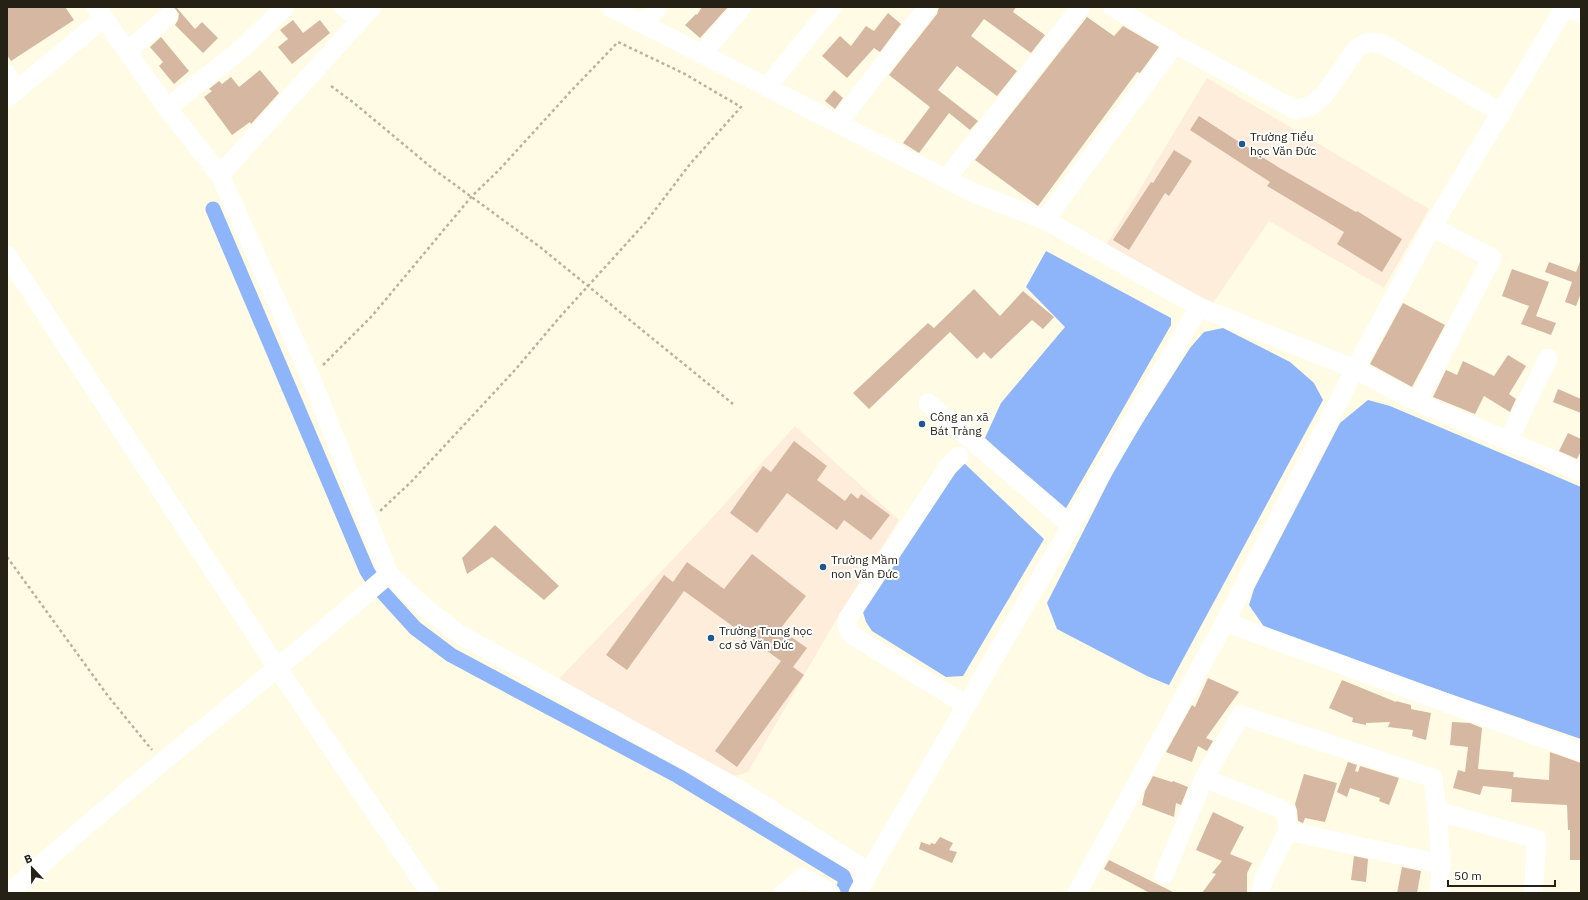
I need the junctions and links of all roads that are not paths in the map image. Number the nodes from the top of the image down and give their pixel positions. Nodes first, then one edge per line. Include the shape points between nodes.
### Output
1 (344, 7) edge
2 (610, 7) edge
3 (658, 7) edge
4 (742, 7) edge
5 (832, 7) edge
6 (928, 7) edge
7 (1081, 7) edge
8 (1113, 7) edge
9 (1565, 7) edge
10 (1568, 7) edge
11 (276, 10) edge
12 (100, 13) edge
13 (366, 13) edge
14 (1581, 14) edge
15 (168, 16) dead end
16 (643, 24) junction
17 (1176, 44) junction
18 (127, 52) junction
19 (702, 54) junction
20 (7, 74) edge
21 (767, 88) junction
22 (11, 95) edge
23 (167, 108) junction
24 (1502, 113) junction
25 (838, 123) junction
26 (220, 175) junction
27 (946, 179) junction
28 (1046, 220) junction
29 (1432, 228) junction
30 (7, 255) edge
31 (1199, 307) junction
32 (1548, 358) dead end
33 (1355, 369) junction
34 (1417, 402) junction
35 (928, 403) dead end
36 (1508, 441) junction
37 (958, 456) dead end
38 (1581, 472) edge
39 (1071, 525) junction
40 (381, 581) junction
41 (1225, 622) junction
42 (278, 669) junction
43 (966, 705) junction
44 (1581, 752) edge
45 (1204, 778) junction
46 (1437, 811) junction
47 (1288, 831) junction
48 (1441, 864) junction
49 (868, 872) junction
50 (1164, 875) dead end
51 (9, 893) edge
52 (430, 893) edge
53 (784, 893) edge
54 (831, 893) edge
55 (858, 893) edge
56 (1077, 893) edge
57 (1261, 893) edge
58 (1439, 893) edge
59 (1533, 893) edge

1 - 13 street
2 - 16 street
3 - 16 street
4 - 19 street
5 - 21 street
6 - 25 street
7 - 27 street
8 - 17 street
9 - 24 street
10 - 14 street
11 - 23 street via 243,48
12 - 18 street
12 - 22 street
13 - 26 street
15 - 18 street
16 - 19 street
17 - 24 street via 1295,110 1311,106 1324,95 1357,48 1369,42 1383,44
17 - 28 street
18 - 23 street
19 - 21 street
20 - 22 street
21 - 25 street
23 - 26 street
24 - 29 street
25 - 27 street
26 - 40 street via 311,378 368,522
27 - 28 street via 974,193
28 - 31 street
29 - 33 street
29 - 34 street via 1492,258
30 - 42 street
31 - 33 street
31 - 39 street
32 - 36 street
33 - 34 street
33 - 41 street
34 - 36 street
35 - 39 street
36 - 38 street
37 - 43 street via 948,467 848,618 847,625 852,635
39 - 43 street
40 - 42 street
40 - 49 street via 425,608 460,634 745,793
41 - 44 street
41 - 56 street
42 - 51 street via 62,845
42 - 52 street
43 - 49 street
45 - 46 street via 1241,715 1433,778
45 - 47 street via 1286,811
45 - 50 street
46 - 48 street
46 - 59 street via 1537,839
47 - 48 street
47 - 57 street via 1264,878
48 - 58 street
49 - 55 street
53 - 54 street via 803,878

